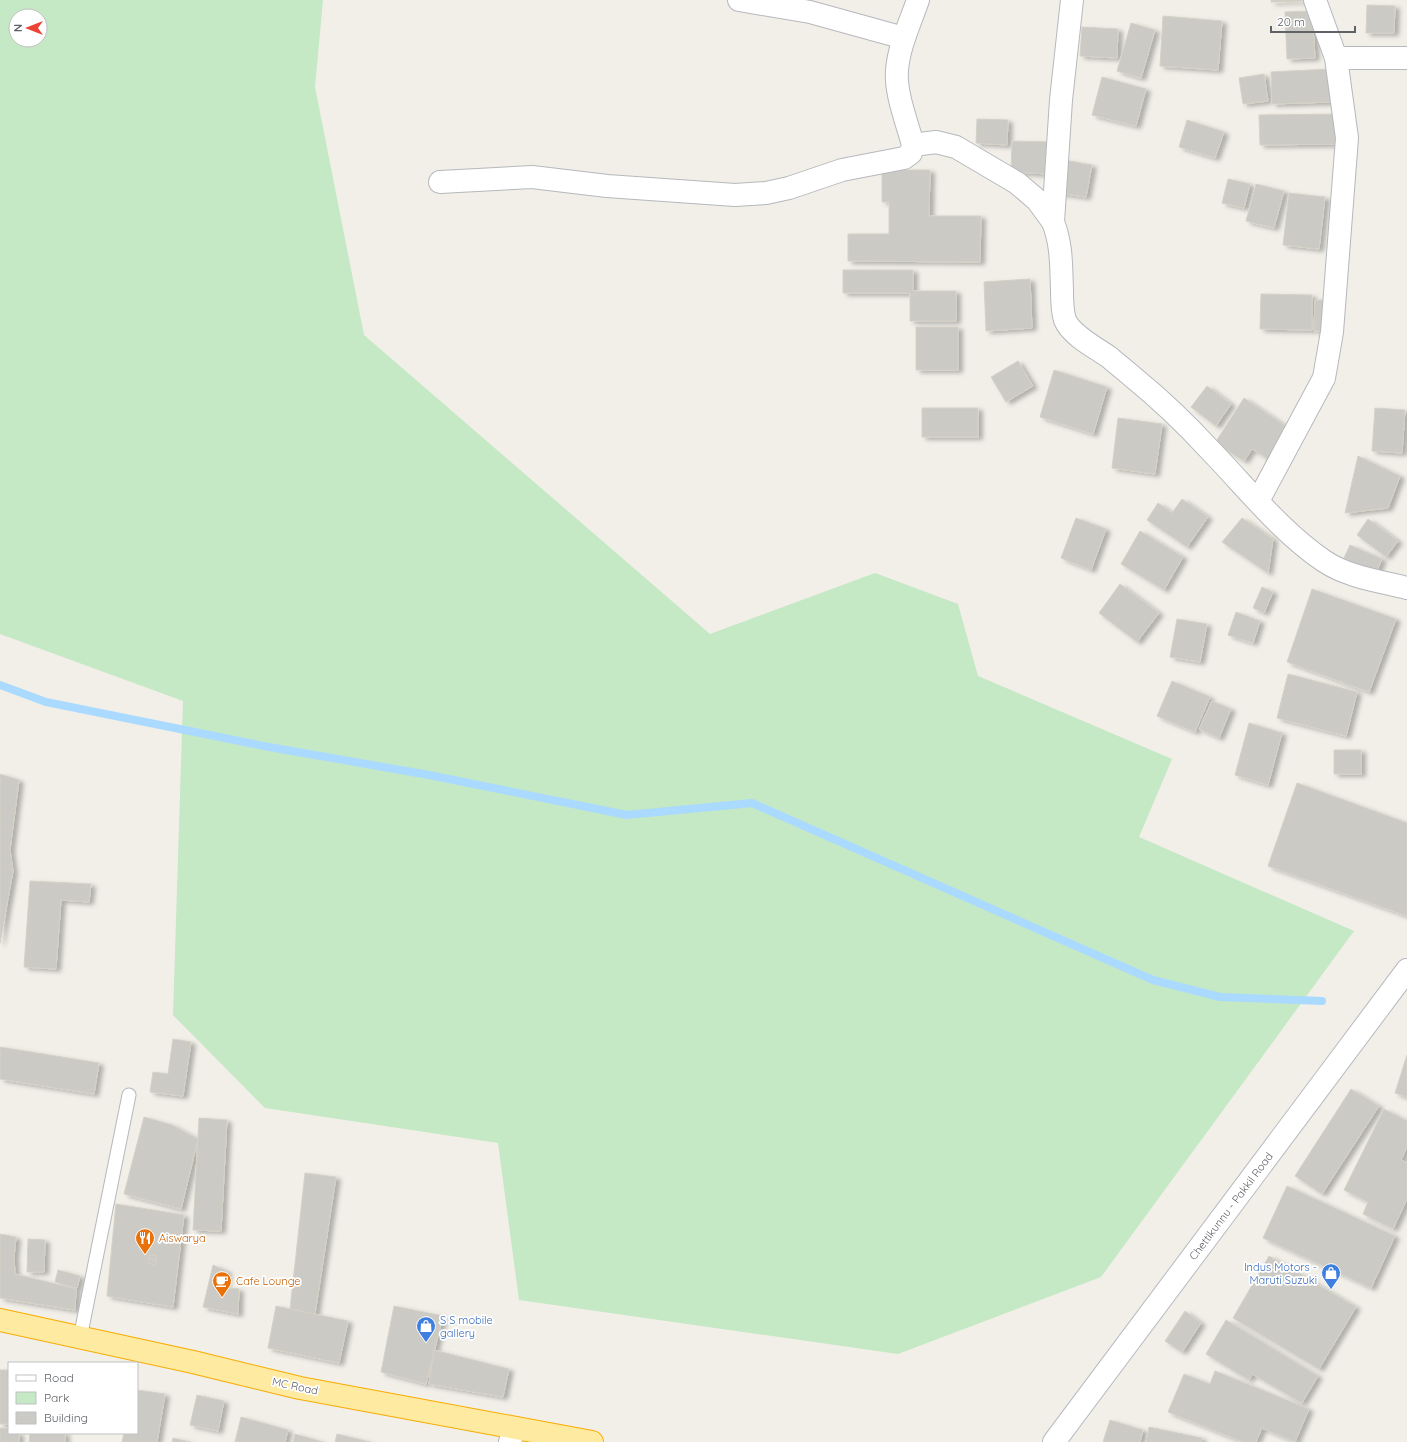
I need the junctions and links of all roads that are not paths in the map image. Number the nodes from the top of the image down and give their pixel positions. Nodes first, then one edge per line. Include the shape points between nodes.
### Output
1 (739, 0) edge
2 (918, 0) edge
3 (1072, 0) edge
4 (1315, 0) edge
5 (904, 38) junction
6 (1336, 58) junction
7 (1407, 58) edge
8 (913, 145) junction
9 (440, 182) dead end
10 (1053, 222) junction
11 (1258, 501) junction
12 (1407, 588) edge
13 (1407, 970) edge
14 (129, 1095) dead end
15 (0, 1320) edge
16 (80, 1338) junction
17 (512, 1435) edge
18 (592, 1442) edge
19 (1054, 1442) edge

1 - 5 street via 810,12
2 - 5 street
3 - 10 street via 1060,100
4 - 6 street
5 - 8 street via 899,53 898,92
6 - 7 street
6 - 11 street via 1347,138 1332,332 1324,378
8 - 9 street via 911,153 904,158 842,170 766,193 735,195 607,186 532,177
8 - 10 street via 936,142 956,147 1018,183 1037,200
10 - 11 street via 1060,252 1063,311 1070,328 1161,401
11 - 12 street via 1302,545 1326,562 1350,574
13 - 19 street, Chettikunnu - Pakkil Road
14 - 16 lane
15 - 16 highway, MC Road
16 - 17 highway, MC Road
17 - 18 highway, MC Road

